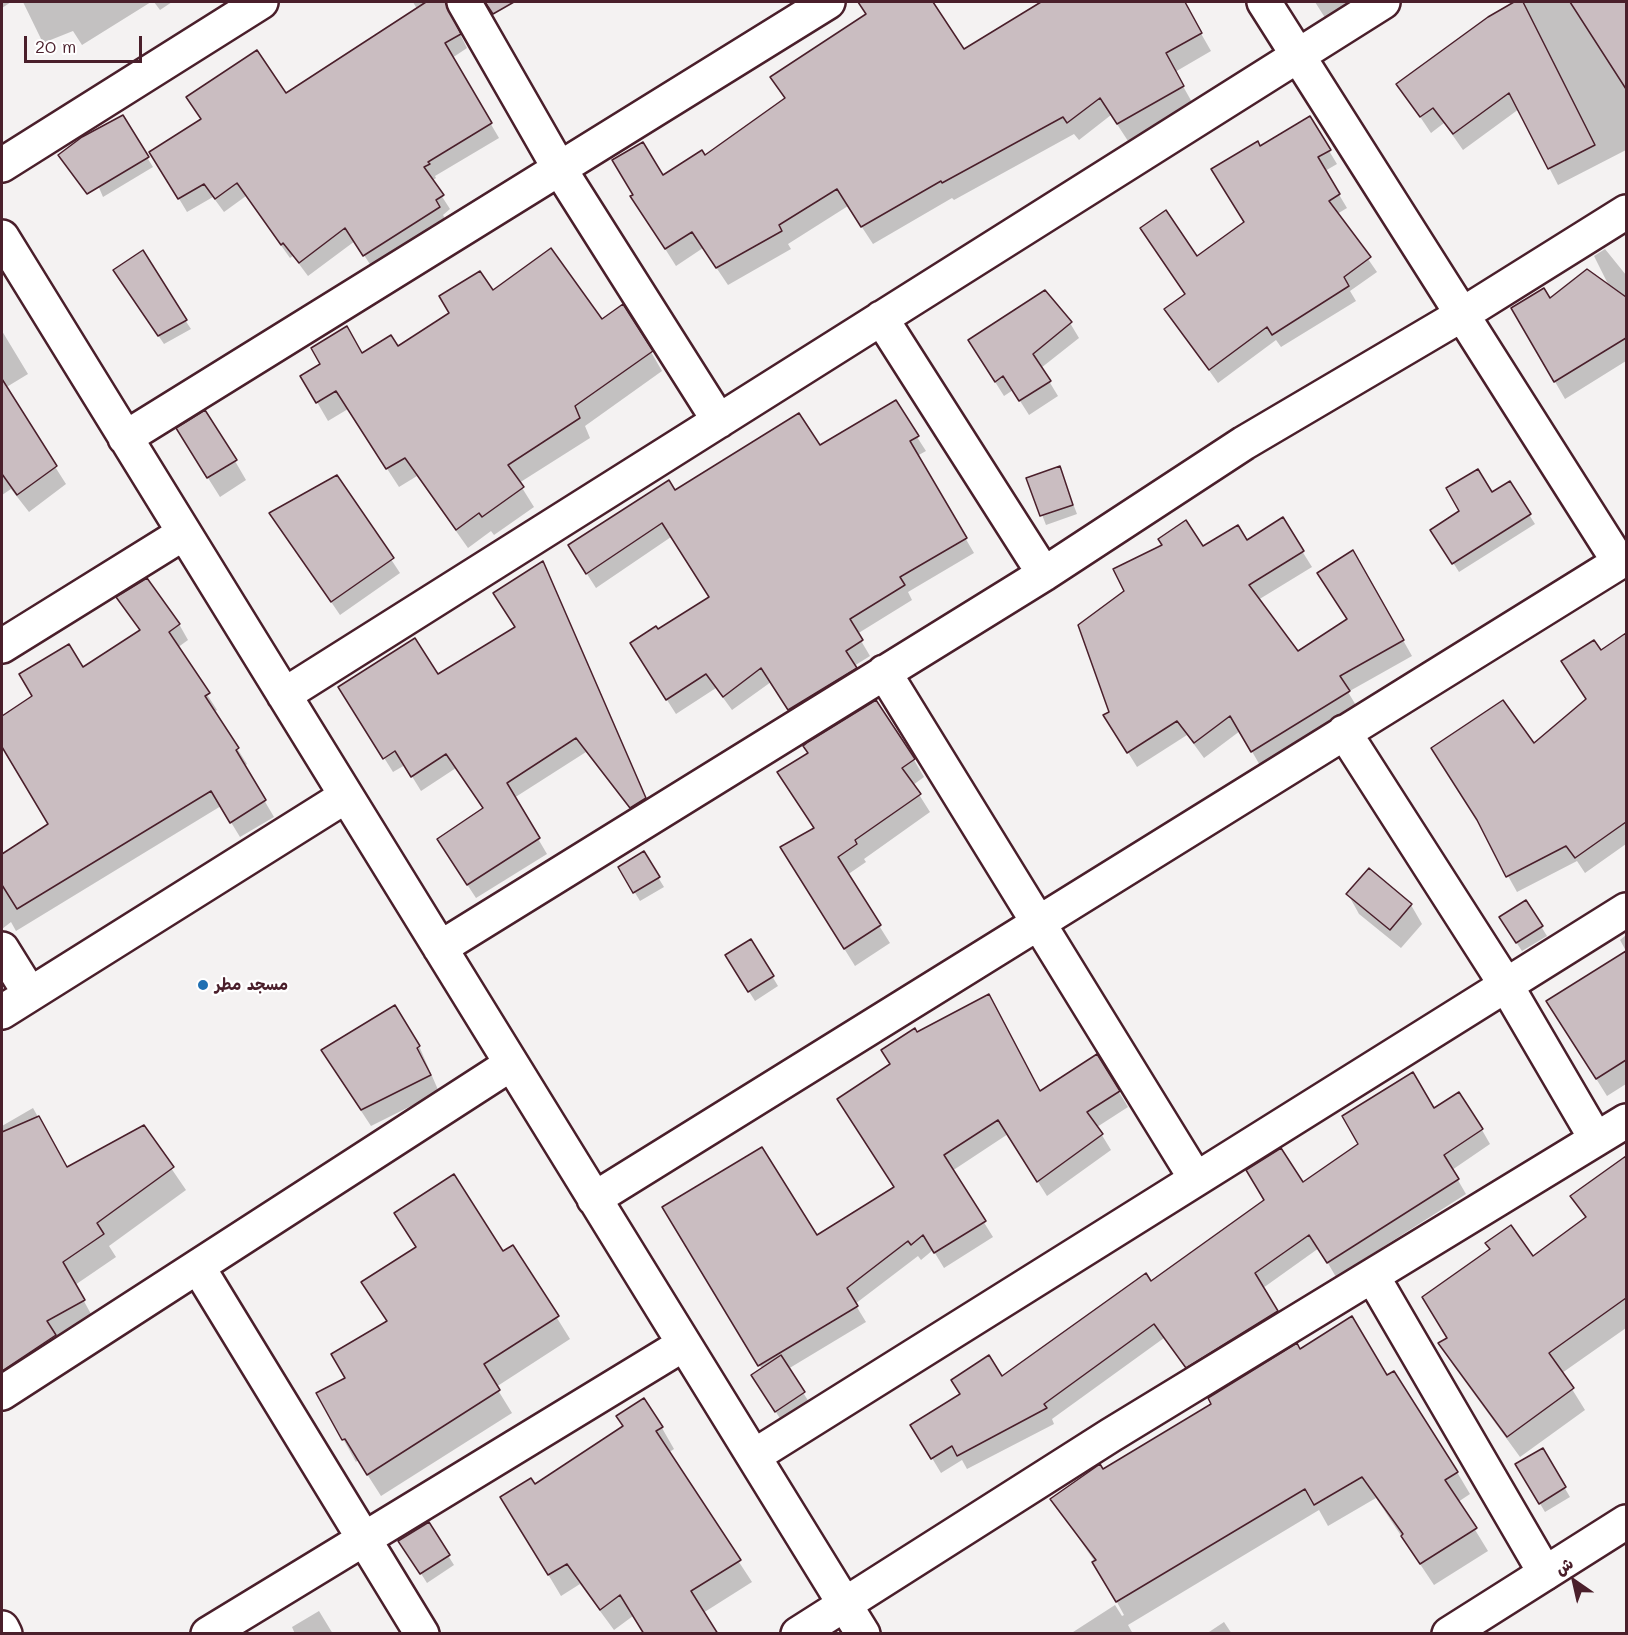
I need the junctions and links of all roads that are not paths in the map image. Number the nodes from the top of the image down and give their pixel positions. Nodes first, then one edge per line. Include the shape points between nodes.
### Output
1 (261, 2) edge
2 (464, 2) edge
3 (828, 2) edge
4 (1264, 2) edge
5 (1383, 2) edge
6 (1298, 55) junction
7 (2, 165) edge
8 (559, 168) junction
9 (1626, 212) edge
10 (2, 237) edge
11 (10, 271) edge
12 (1463, 314) junction
13 (881, 318) junction
14 (719, 421) junction
15 (125, 438) junction
16 (184, 533) junction
17 (1623, 560) edge
18 (1044, 574) junction
19 (2, 646) edge
20 (884, 672) junction
21 (284, 695) junction
22 (1344, 732) junction
23 (346, 796) junction
24 (1626, 910) edge
25 (1037, 922) junction
26 (440, 948) junction
27 (2, 949) edge
28 (1506, 986) junction
29 (30, 994) junction
30 (2, 1012) edge
31 (511, 1064) junction
32 (1626, 1121) edge
33 (1596, 1139) junction
34 (1196, 1179) junction
35 (594, 1198) junction
36 (198, 1267) junction
37 (1373, 1277) junction
38 (684, 1344) junction
39 (2, 1393) edge
40 (754, 1456) junction
41 (1626, 1522) edge
42 (365, 1539) junction
43 (1545, 1573) junction
44 (845, 1605) junction
45 (2, 1628) edge
46 (5, 1634) edge
47 (208, 1634) edge
48 (422, 1634) edge
49 (798, 1634) edge
50 (863, 1634) edge
51 (1449, 1634) edge

1 - 7 street
2 - 8 street
3 - 8 street
4 - 6 street
5 - 6 street
6 - 12 street
6 - 13 street
8 - 14 street
8 - 15 street
9 - 12 street
10 - 11 street
11 - 15 street
12 - 17 street
12 - 18 street via 1244,443
13 - 14 street
13 - 18 street
14 - 21 street
15 - 16 street
16 - 19 street
16 - 21 street
17 - 22 street
18 - 20 street
20 - 25 street
20 - 26 street
21 - 23 street
22 - 25 street
22 - 28 street
23 - 26 street
23 - 29 street
24 - 28 street
25 - 34 street
25 - 35 street
26 - 31 street
27 - 29 street
28 - 33 street
28 - 34 street
29 - 30 street
31 - 35 street
31 - 36 street
32 - 33 street
33 - 37 street
34 - 40 street
35 - 38 street
36 - 39 street
36 - 42 street
37 - 43 street
37 - 44 street via 1111,1434
38 - 40 street
38 - 42 street
40 - 44 street
41 - 43 street
42 - 47 street
42 - 48 street
43 - 51 street
44 - 49 street
44 - 50 street
45 - 46 street

